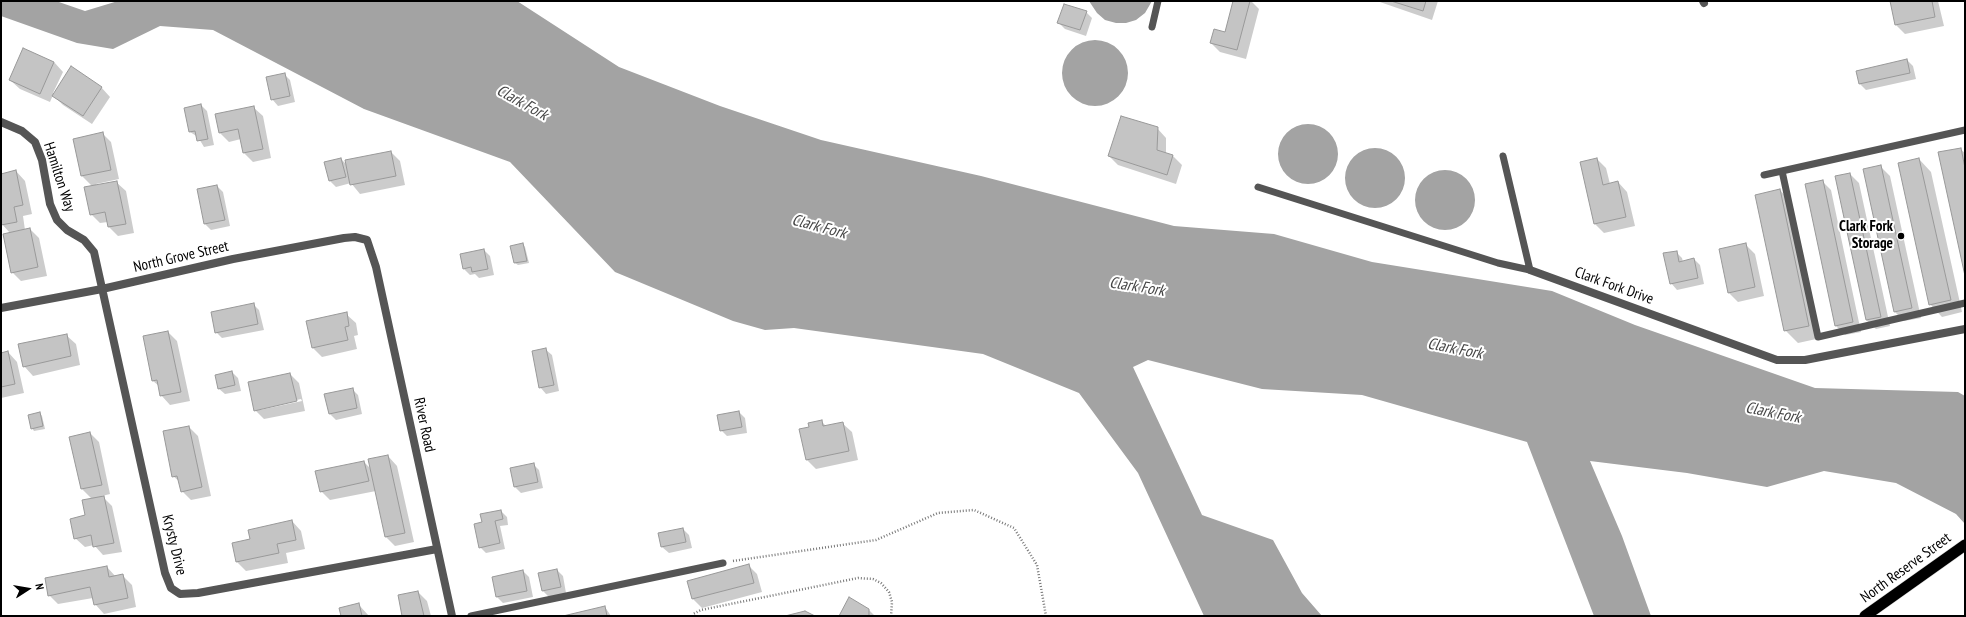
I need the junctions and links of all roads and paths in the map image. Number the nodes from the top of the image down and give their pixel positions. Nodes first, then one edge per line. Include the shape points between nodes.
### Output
1 (1158, 1) edge
2 (1152, 27) dead end
3 (1, 122) edge
4 (1965, 130) edge
5 (1503, 156) dead end
6 (1782, 171) junction
7 (1764, 175) dead end
8 (1258, 187) dead end
9 (367, 240) joint
10 (1530, 270) junction
11 (102, 289) junction
12 (1965, 303) edge
13 (1, 308) edge
14 (1965, 329) edge
15 (1965, 545) edge
16 (437, 549) junction
17 (723, 563) joint
18 (452, 616) edge
19 (471, 616) edge
20 (693, 616) edge
21 (890, 616) edge
22 (1046, 616) edge
23 (1866, 616) edge

1 - 2 lane
3 - 11 street, Hamilton Way via 22,131 35,142 42,160 50,204 57,220 67,230 84,240 94,252
4 - 6 lane
5 - 10 lane
6 - 7 lane
6 - 12 lane via 1818,337
8 - 10 lane, Clark Fork Drive via 1498,263
9 - 11 street, North Grove Street via 356,237 233,259
9 - 16 street, River Road via 376,267
10 - 14 street, Clark Fork Drive via 1778,360 1805,360
11 - 13 street, North Grove Street
11 - 16 street, Krysty Drive via 165,573 171,588 180,594 198,593
15 - 23 highway, North Reserve Street
16 - 18 street, River Road
17 - 19 lane
17 - 22 path via 876,540 938,513 974,510 1014,528 1037,565
20 - 21 path via 701,610 858,578 873,579 889,592 892,602

